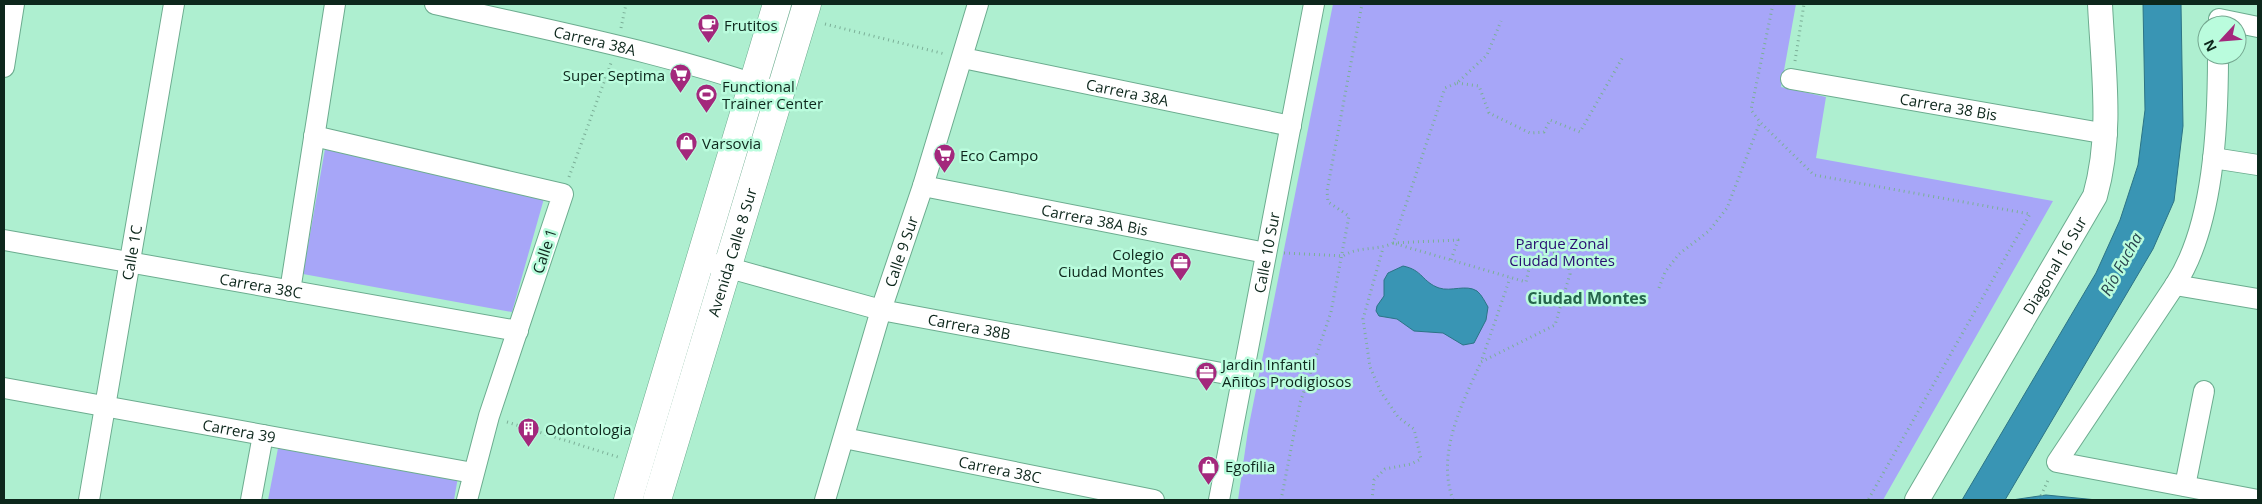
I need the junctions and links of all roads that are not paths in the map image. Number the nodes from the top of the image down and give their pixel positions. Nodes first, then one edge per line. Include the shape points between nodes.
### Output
1 (14, 4) edge
2 (174, 4) edge
3 (335, 4) edge
4 (435, 4) edge
5 (777, 4) edge
6 (978, 4) edge
7 (1314, 4) edge
8 (2100, 4) edge
9 (805, 11) edge
10 (963, 58) junction
11 (2218, 65) edge
12 (4, 67) edge
13 (1792, 79) road end
14 (753, 83) junction
15 (780, 93) junction
16 (1290, 126) junction
17 (2107, 134) junction
18 (314, 136) junction
19 (2213, 158) junction
20 (2258, 165) edge
21 (923, 186) junction
22 (4, 240) edge
23 (1266, 253) junction
24 (700, 260) junction
25 (130, 262) junction
26 (728, 268) junction
27 (2175, 285) junction
28 (290, 291) junction
29 (2258, 299) edge
30 (881, 310) junction
31 (518, 331) junction
32 (1242, 377) junction
33 (4, 388) edge
34 (2204, 392) dead end
35 (105, 406) junction
36 (263, 435) junction
37 (844, 438) junction
38 (473, 473) junction
39 (2185, 486) junction
40 (89, 500) edge
41 (252, 500) edge
42 (467, 500) edge
43 (628, 500) edge
44 (657, 500) edge
45 (826, 500) edge
46 (1154, 500) edge
47 (1219, 500) edge
48 (1917, 500) edge
49 (2258, 500) edge

1 - 12 street
2 - 25 street, Calle 1C
3 - 18 street
4 - 14 street, Carrera 38A via 616,46
5 - 14 main road, Avenida Calle 8 Sur
6 - 10 street, Calle 9 Sur
7 - 16 street, Calle 10 Sur
8 - 17 street, Diagonal 16 Sur
9 - 15 main road, Avenida Calle 8 Sur
10 - 16 street, Carrera 38A
10 - 21 street, Calle 9 Sur
11 - 19 street
13 - 17 street, Carrera 38 Bis
14 - 15 street, Carrera 38A
14 - 24 main road, Avenida Calle 8 Sur
15 - 26 main road, Avenida Calle 8 Sur
16 - 23 street, Calle 10 Sur
17 - 48 street, Diagonal 16 Sur via 2095,196
18 - 28 street
18 - 31 street, Calle 1 via 563,194
19 - 20 street
19 - 27 street via 2202,219 2190,258
21 - 23 street, Carrera 38A Bis
21 - 30 street, Calle 9 Sur
22 - 25 street, Carrera 38C
23 - 32 street, Calle 10 Sur
24 - 26 street, Carrera 38B
24 - 43 main road, Avenida Calle 8 Sur
25 - 28 street, Carrera 38C
25 - 35 street, Calle 1C
26 - 30 street, Carrera 38B
26 - 44 main road, Avenida Calle 8 Sur
27 - 29 street
27 - 39 street via 2057,462
28 - 31 street, Carrera 38C
30 - 32 street, Carrera 38B
30 - 37 street, Calle 9 Sur
31 - 38 street, Calle 1
32 - 47 street, Calle 10 Sur
33 - 35 street, Carrera 39
34 - 39 street
35 - 36 street, Carrera 39
35 - 40 street, Calle 1C
36 - 38 street, Carrera 39
36 - 41 street
37 - 45 street, Calle 9 Sur
37 - 46 street, Carrera 38C
38 - 42 street, Calle 1
39 - 49 street

